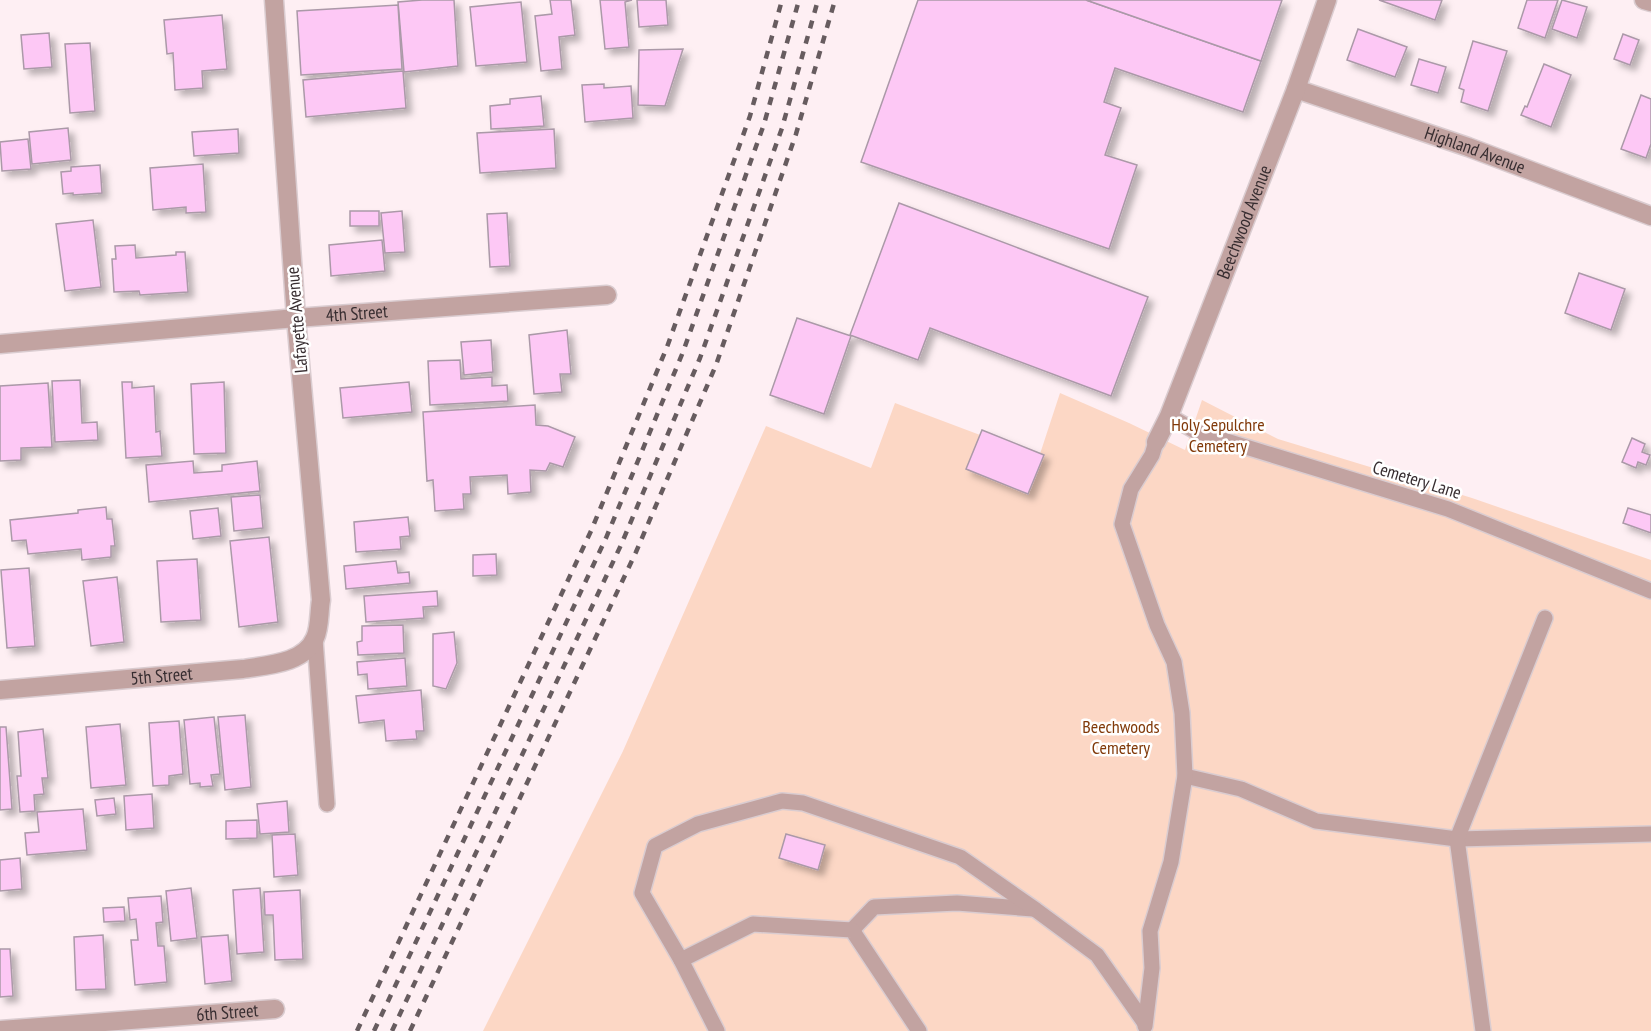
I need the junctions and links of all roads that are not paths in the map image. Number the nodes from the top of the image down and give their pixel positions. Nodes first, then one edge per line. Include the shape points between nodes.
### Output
1 (274, 0) edge
2 (1327, 0) edge
3 (1644, 0) edge
4 (1651, 2) edge
5 (1296, 89) junction
6 (1651, 216) edge
7 (607, 295) dead end
8 (296, 318) junction
9 (0, 344) edge
10 (1169, 416) junction
11 (1156, 442) joint
12 (1651, 591) edge
13 (1545, 618) dead end
14 (315, 639) junction
15 (0, 690) edge
16 (1185, 776) junction
17 (327, 804) dead end
18 (1651, 834) edge
19 (1457, 839) junction
20 (1036, 910) junction
21 (852, 930) junction
22 (681, 960) junction
23 (276, 1009) dead end
24 (1145, 1026) edge
25 (0, 1030) edge
26 (717, 1031) edge
27 (919, 1031) edge
28 (1484, 1031) edge

1 - 8 street, Lafayette Avenue
2 - 5 street, Beechwood Avenue
3 - 4 street
5 - 6 street, Highland Avenue via 1468,147
5 - 10 street, Beechwood Avenue
7 - 8 street, 4th Street
8 - 9 street, 4th Street
8 - 14 street, Lafayette Avenue via 321,600
10 - 11 street, Beechwood Avenue
10 - 12 lane, Cemetery Lane via 1208,436 1448,509
11 - 16 lane via 1131,489 1122,524 1174,662 1182,713
13 - 19 lane
14 - 15 street, 5th Street via 301,655 243,669
14 - 17 lane
16 - 19 lane via 1241,789 1316,821
16 - 24 lane via 1171,862 1150,931 1152,968
18 - 19 lane
19 - 28 lane
20 - 21 lane via 957,903 874,908
20 - 22 lane via 960,857 803,803 782,801 698,824 655,846 642,893
20 - 24 lane via 1097,955
21 - 22 lane via 753,924
21 - 27 lane
22 - 26 lane
23 - 25 street, 6th Street

